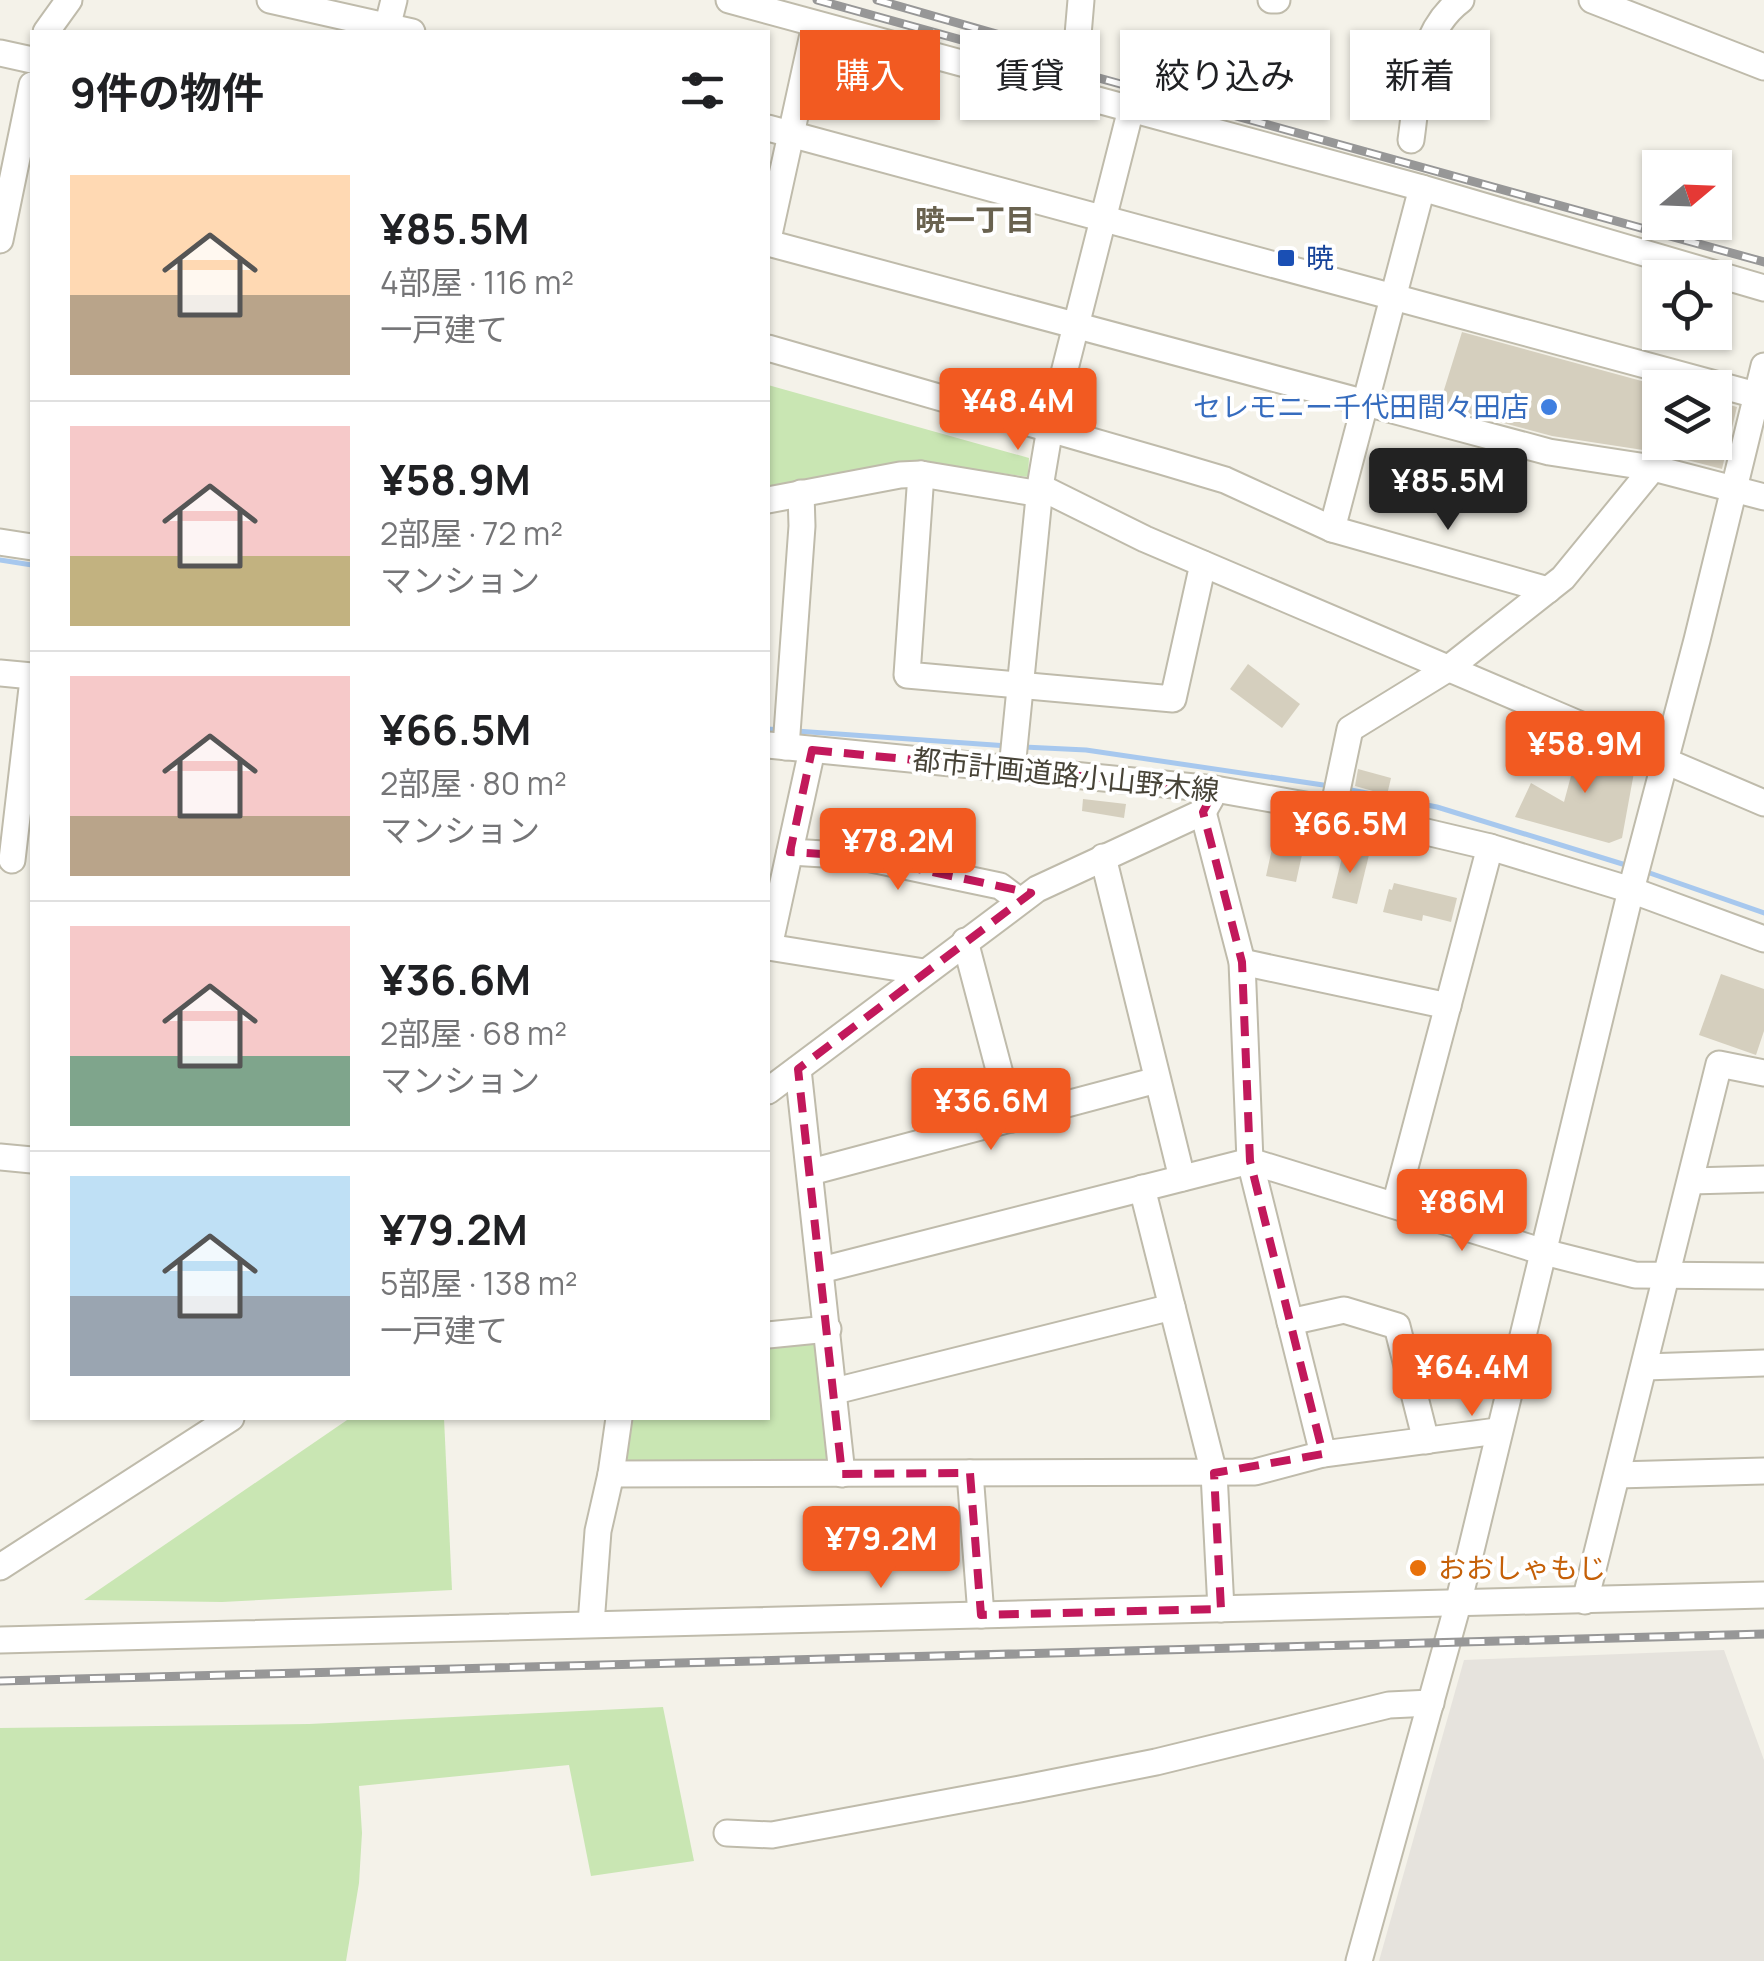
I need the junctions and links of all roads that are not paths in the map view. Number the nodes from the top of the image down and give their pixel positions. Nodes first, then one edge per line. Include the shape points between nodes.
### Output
1 (69, 0) edge
2 (270, 0) edge
3 (394, 0) edge
4 (730, 0) edge
5 (1081, 0) edge
6 (1462, 0) edge
7 (1592, 0) edge
8 (815, 25) junction
9 (47, 30) edge
10 (395, 30) edge
11 (1078, 30) edge
12 (0, 53) edge
13 (30, 60) edge
14 (1764, 67) edge
15 (30, 97) edge
16 (1120, 105) edge
17 (1128, 120) edge
18 (1175, 120) edge
19 (779, 131) edge
20 (1411, 140) dead end
21 (15, 188) edge
22 (1422, 188) junction
23 (1101, 217) junction
24 (770, 221) edge
25 (0, 240) edge
26 (770, 242) edge
27 (1764, 288) edge
28 (1394, 298) junction
29 (1075, 326) junction
30 (770, 349) edge
31 (1764, 366) edge
32 (1756, 395) junction
33 (1366, 402) junction
34 (1050, 428) junction
35 (1653, 468) junction
36 (922, 474) junction
37 (1040, 490) junction
38 (1734, 490) junction
39 (800, 492) junction
40 (1764, 498) edge
41 (770, 500) edge
42 (1332, 528) junction
43 (0, 542) edge
44 (30, 547) edge
45 (1203, 564) junction
46 (1548, 590) junction
47 (1449, 668) junction
48 (0, 673) edge
49 (30, 676) edge
50 (1020, 686) junction
51 (30, 708) edge
52 (789, 747) edge
53 (1665, 762) junction
54 (1012, 769) junction
55 (1209, 801) junction
56 (1764, 803) edge
57 (1333, 810) junction
58 (1490, 847) junction
59 (790, 852) junction
60 (1103, 857) junction
61 (15, 860) edge
62 (1630, 890) junction
63 (1020, 900) junction
64 (770, 938) edge
65 (1764, 939) edge
66 (965, 942) junction
67 (770, 947) edge
68 (1242, 962) junction
69 (924, 972) junction
70 (1448, 1006) junction
71 (798, 1068) junction
72 (1764, 1073) edge
73 (1158, 1080) junction
74 (770, 1089) edge
75 (1012, 1119) junction
76 (0, 1157) edge
77 (30, 1160) edge
78 (1250, 1161) junction
79 (811, 1172) junction
80 (1182, 1178) junction
81 (1691, 1180) junction
82 (1764, 1180) edge
83 (1142, 1188) junction
84 (1395, 1205) junction
85 (1544, 1252) junction
86 (821, 1270) junction
87 (1764, 1276) edge
88 (1667, 1278) junction
89 (1172, 1307) junction
90 (1290, 1322) junction
91 (828, 1329) junction
92 (770, 1335) edge
93 (1764, 1364) edge
94 (1644, 1366) junction
95 (835, 1391) junction
96 (228, 1420) edge
97 (620, 1420) edge
98 (1497, 1432) junction
99 (1426, 1441) junction
100 (1323, 1454) junction
101 (1764, 1471) edge
102 (970, 1472) junction
103 (1214, 1473) junction
104 (611, 1474) junction
105 (842, 1474) junction
106 (1617, 1476) junction
107 (0, 1566) edge
108 (1764, 1595) edge
109 (1585, 1601) junction
110 (1458, 1604) junction
111 (1221, 1610) junction
112 (981, 1615) junction
113 (592, 1624) junction
114 (0, 1640) edge
115 (1432, 1703) junction
116 (726, 1834) dead end
117 (1359, 1961) edge

1 - 9 street
2 - 10 street
3 - 10 street
4 - 8 street
5 - 11 street
6 - 20 street via 1434,28
7 - 14 street
8 - 16 street
8 - 19 street
12 - 13 street
15 - 21 street
17 - 23 street
18 - 22 street
19 - 23 street
19 - 24 street
21 - 25 street
22 - 27 street
22 - 28 street
23 - 28 street
23 - 29 street
26 - 29 street
28 - 32 street
28 - 33 street
29 - 33 street
29 - 34 street
30 - 34 street
31 - 32 street
32 - 38 street
33 - 35 street via 1549,452
33 - 42 street
34 - 37 street
34 - 42 street via 1224,480
35 - 38 street
35 - 46 street
36 - 37 street
36 - 39 street
36 - 50 street via 907,675
37 - 45 street
37 - 50 street
38 - 40 street
38 - 53 street
39 - 41 street
39 - 52 street
42 - 46 street
43 - 44 street
45 - 47 street
45 - 50 street via 1173,699
46 - 47 street
47 - 53 street
47 - 57 street via 1350,730
48 - 49 street
50 - 54 street
51 - 61 street
52 - 54 street, 都市計画道路小山野木線
52 - 59 street
53 - 56 street
53 - 62 street
54 - 55 street, 都市計画道路小山野木線
55 - 57 street, 都市計画道路小山野木線
55 - 60 street
55 - 68 street
57 - 58 street, 都市計画道路小山野木線
58 - 62 street, 都市計画道路小山野木線
58 - 70 street
59 - 63 street via 857,856 1000,886
59 - 64 street
60 - 63 street
60 - 73 street
62 - 65 street, 都市計画道路小山野木線
62 - 85 street
63 - 66 street
66 - 69 street
66 - 75 street
67 - 69 street
68 - 70 street
68 - 78 street
69 - 71 street
70 - 84 street
71 - 74 street
71 - 79 street
72 - 81 street via 1720,1064
73 - 75 street
73 - 80 street
75 - 79 street
76 - 77 street
78 - 80 street
78 - 84 street
78 - 90 street
79 - 86 street
80 - 83 street
81 - 82 street
81 - 88 street
83 - 86 street
83 - 89 street
84 - 85 street
85 - 88 street
85 - 98 street
86 - 91 street
87 - 88 street
88 - 94 street
89 - 95 street
89 - 103 street
90 - 99 street via 1344,1310 1398,1326
90 - 100 street
91 - 92 street
91 - 95 street
93 - 94 street
94 - 106 street
95 - 105 street
96 - 107 street
97 - 104 street
98 - 99 street
98 - 110 street
99 - 100 street
100 - 103 street via 1255,1472
101 - 106 street
102 - 103 street
102 - 105 street
102 - 112 street
103 - 111 street
104 - 105 street
104 - 113 street via 598,1532
106 - 109 street
108 - 109 street
109 - 110 street
110 - 111 street
110 - 115 street
111 - 112 street
112 - 113 street
113 - 114 street
115 - 116 street via 1389,1705 1020,1789 772,1834
115 - 117 street

